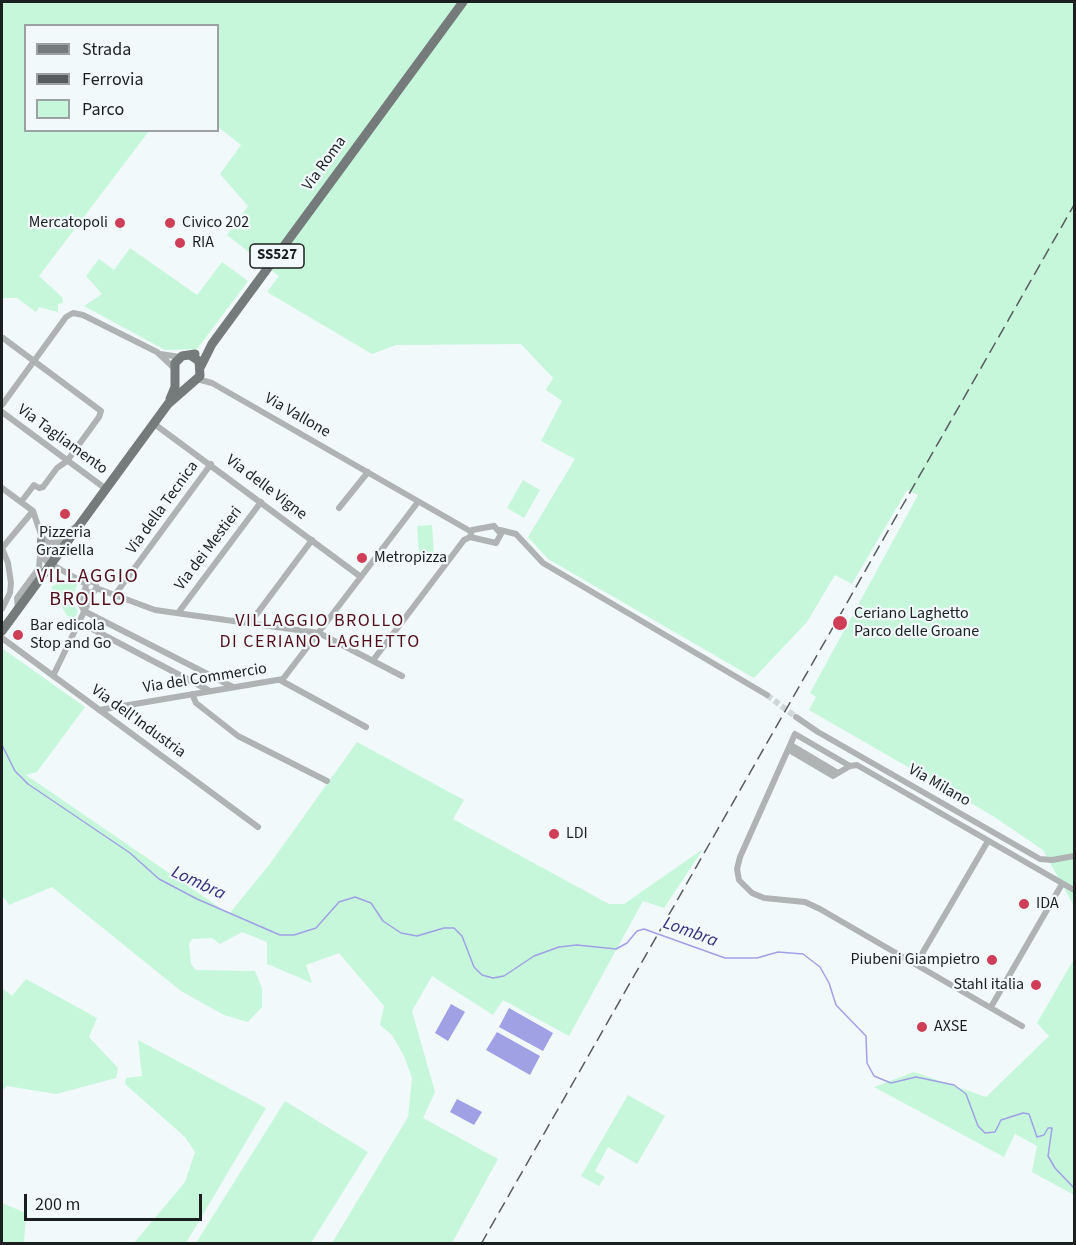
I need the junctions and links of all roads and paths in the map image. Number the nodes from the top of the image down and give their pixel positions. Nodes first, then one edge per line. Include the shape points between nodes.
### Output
1 (463, 2) edge
2 (3, 338) dead end
3 (212, 344) junction
4 (159, 353) junction
5 (190, 355) junction
6 (180, 357) junction
7 (34, 361) junction
8 (174, 372) junction
9 (197, 375) junction
10 (168, 404) junction
11 (2, 405) edge
12 (2, 412) edge
13 (153, 423) junction
14 (67, 461) junction
15 (212, 464) junction
16 (368, 472) junction
17 (2, 488) edge
18 (106, 489) junction
19 (418, 501) junction
20 (21, 502) junction
21 (261, 502) junction
22 (339, 508) dead end
23 (33, 511) junction
24 (80, 523) junction
25 (500, 530) junction
26 (470, 534) junction
27 (41, 540) junction
28 (312, 540) junction
29 (2, 548) edge
30 (51, 564) junction
31 (361, 576) junction
32 (86, 586) junction
33 (95, 590) junction
34 (114, 596) junction
35 (2, 609) edge
36 (18, 609) junction
37 (84, 611) junction
38 (178, 613) junction
39 (79, 622) junction
40 (250, 623) junction
41 (2, 631) edge
42 (319, 633) junction
43 (2, 638) edge
44 (374, 659) junction
45 (53, 676) junction
46 (402, 676) dead end
47 (280, 680) junction
48 (233, 687) junction
49 (210, 691) junction
50 (192, 694) junction
51 (767, 695) tunnel mouth
52 (99, 710) junction
53 (796, 717) tunnel mouth
54 (366, 727) dead end
55 (790, 747) junction
56 (850, 766) junction
57 (327, 781) dead end
58 (258, 827) dead end
59 (988, 841) junction
60 (1074, 856) edge
61 (1062, 884) junction
62 (1074, 890) edge
63 (916, 964) junction
64 (991, 1007) junction
65 (1022, 1026) dead end

1 - 3 main road, Via Roma / SS527
2 - 7 street
3 - 5 main road, Via Roma / SS527
3 - 9 main road, Via Roma / SS527
4 - 6 street
4 - 7 street via 73,313
4 - 8 street
5 - 6 main road, SS527
5 - 9 main road
6 - 8 main road, SS527
7 - 11 street
7 - 14 street via 101,411
8 - 9 main road via 182,382
8 - 10 main road, Via Roma / SS527 via 175,387
9 - 10 main road, Via Roma / SS527
9 - 16 street, Via Vallone
10 - 13 main road, Via Roma / SS527
12 - 14 street, Via Tagliamento
13 - 15 street, Via delle Vigne
13 - 18 main road, Via Roma / SS527
14 - 18 street, Via Tagliamento
14 - 20 street via 43,487 34,485
15 - 21 street, Via delle Vigne
15 - 34 street, Via della Tecnica
16 - 19 street, Via Vallone
16 - 22 street
17 - 20 street
18 - 24 main road, Via Roma / SS527
19 - 26 street
19 - 31 street
20 - 23 street
21 - 28 street, Via delle Vigne
21 - 38 street, Via dei Mestieri
23 - 27 street
23 - 29 street
24 - 27 street via 59,542
24 - 30 main road, Via Roma / SS527
25 - 26 street via 491,525
25 - 26 street via 499,540 493,544
25 - 51 street via 516,534 543,563
26 - 44 street
27 - 30 street via 43,557
27 - 36 street via 39,568 17,598
28 - 31 street, Via delle Vigne
28 - 40 street
29 - 35 street via 10,583 8,600
30 - 32 street
30 - 36 main road, Via Roma / SS527
31 - 42 street
32 - 33 street via 93,582
32 - 37 street via 79,601
33 - 34 street
33 - 37 street
34 - 38 street via 154,610
36 - 41 main road, Via Roma / SS527
37 - 39 street
37 - 48 street
38 - 40 street
39 - 45 street
39 - 49 street
40 - 42 street
42 - 44 street
42 - 47 street
43 - 45 street, Via dell'Industria
44 - 46 street
45 - 52 street, Via dell'Industria
47 - 48 street, Via del Commercio
47 - 54 street
48 - 49 street, Via del Commercio
49 - 50 street, Via del Commercio
50 - 52 street, Via del Commercio
50 - 57 street via 196,703 238,736
52 - 58 street, Via dell'Industria
53 - 60 street, Via Milano via 1035,857 1052,860
55 - 56 street via 838,773
55 - 56 street via 795,734
55 - 63 street via 740,857 739,880 752,893 765,898 805,902
56 - 59 street via 857,765
59 - 61 street
59 - 63 street
61 - 62 street
61 - 64 street
63 - 64 street
64 - 65 street

